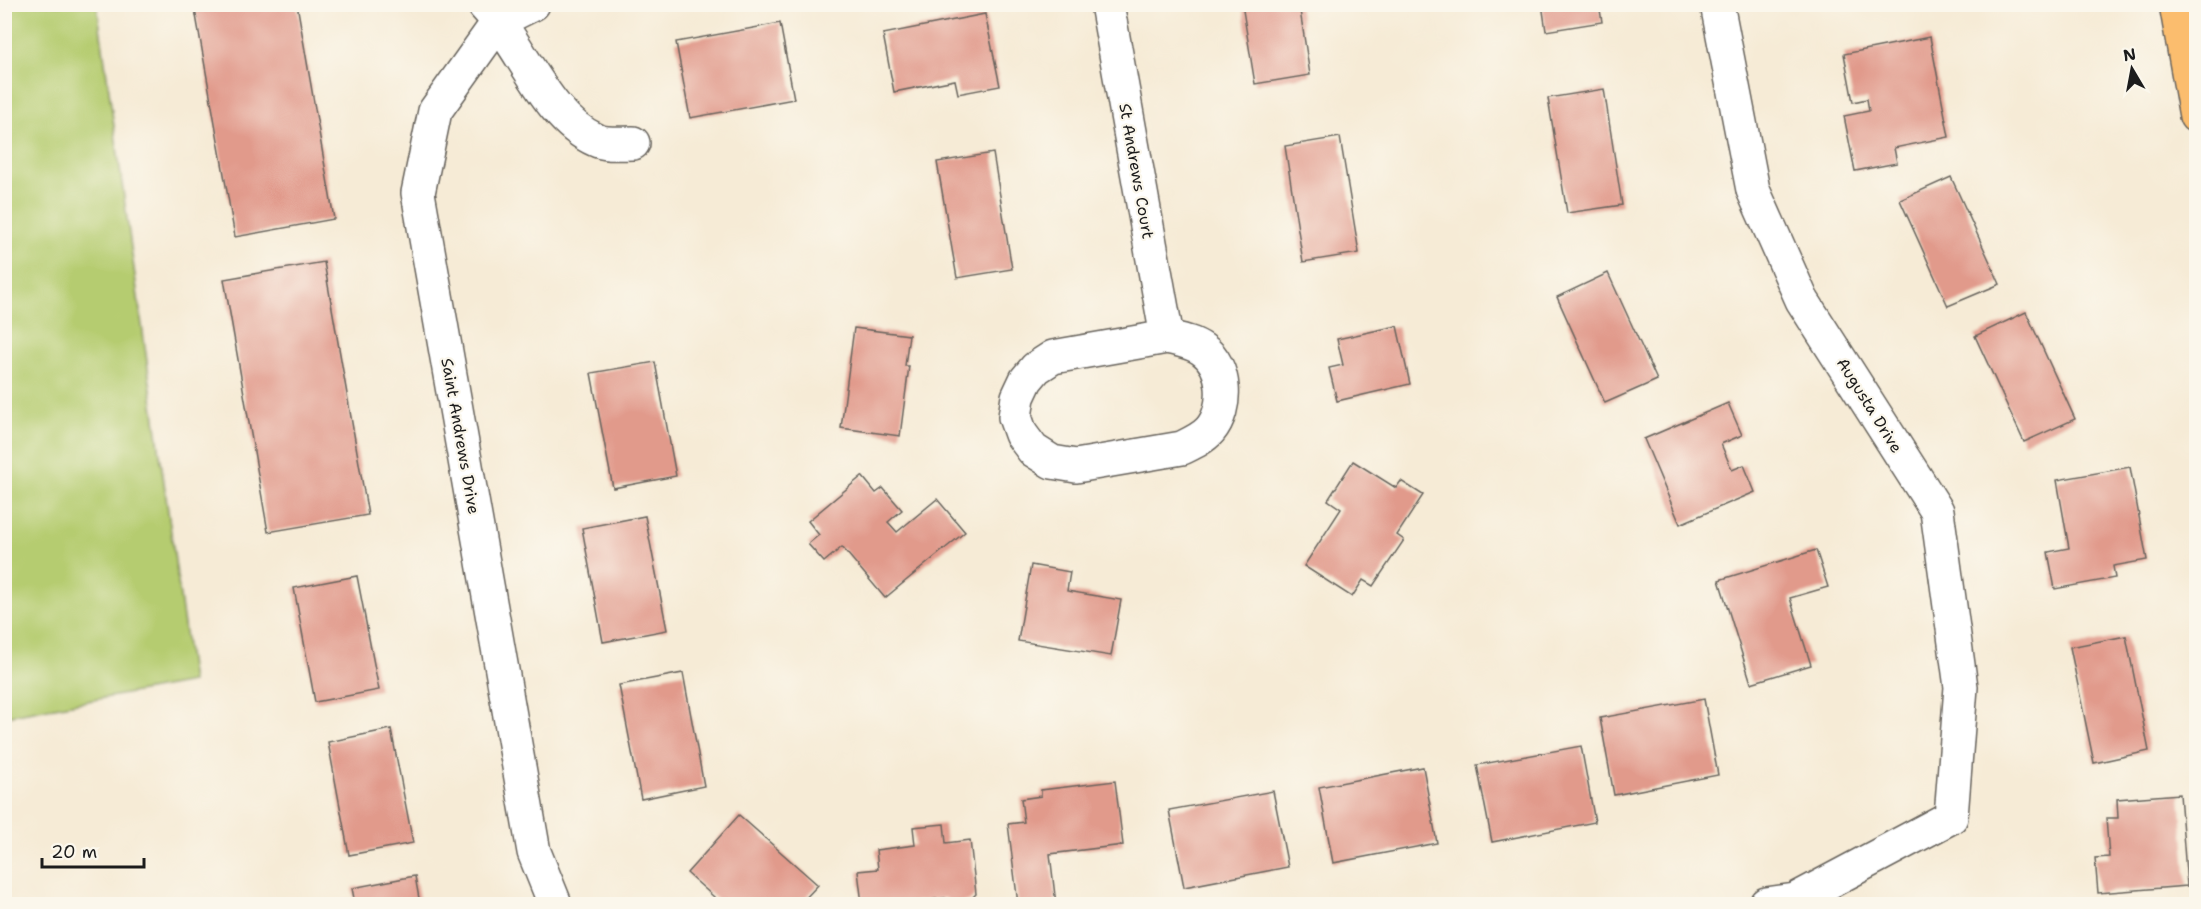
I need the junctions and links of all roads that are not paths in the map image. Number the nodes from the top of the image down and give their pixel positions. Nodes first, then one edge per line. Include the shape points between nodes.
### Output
1 (533, 4) edge
2 (1107, 4) edge
3 (1717, 4) edge
4 (2176, 4) edge
5 (492, 13) edge
6 (2196, 116) edge
7 (633, 143) dead end
8 (1167, 337) junction
9 (555, 904) edge
10 (1766, 904) edge

1 - 5 street, Saint Andrews Drive
2 - 8 street, St Andrews Court
3 - 10 street, Augusta Drive via 1753,190 1802,300 1937,511 1961,687 1951,817 1795,900
4 - 6 main road
5 - 7 street via 563,118 597,141
5 - 9 street, Saint Andrews Drive via 435,111 418,193 534,852
8 - 8 street via 1204,350 1215,362 1221,378 1219,415 1197,441 1182,448 1076,466 1052,462 1033,450 1016,417 1018,397 1036,368 1053,357

